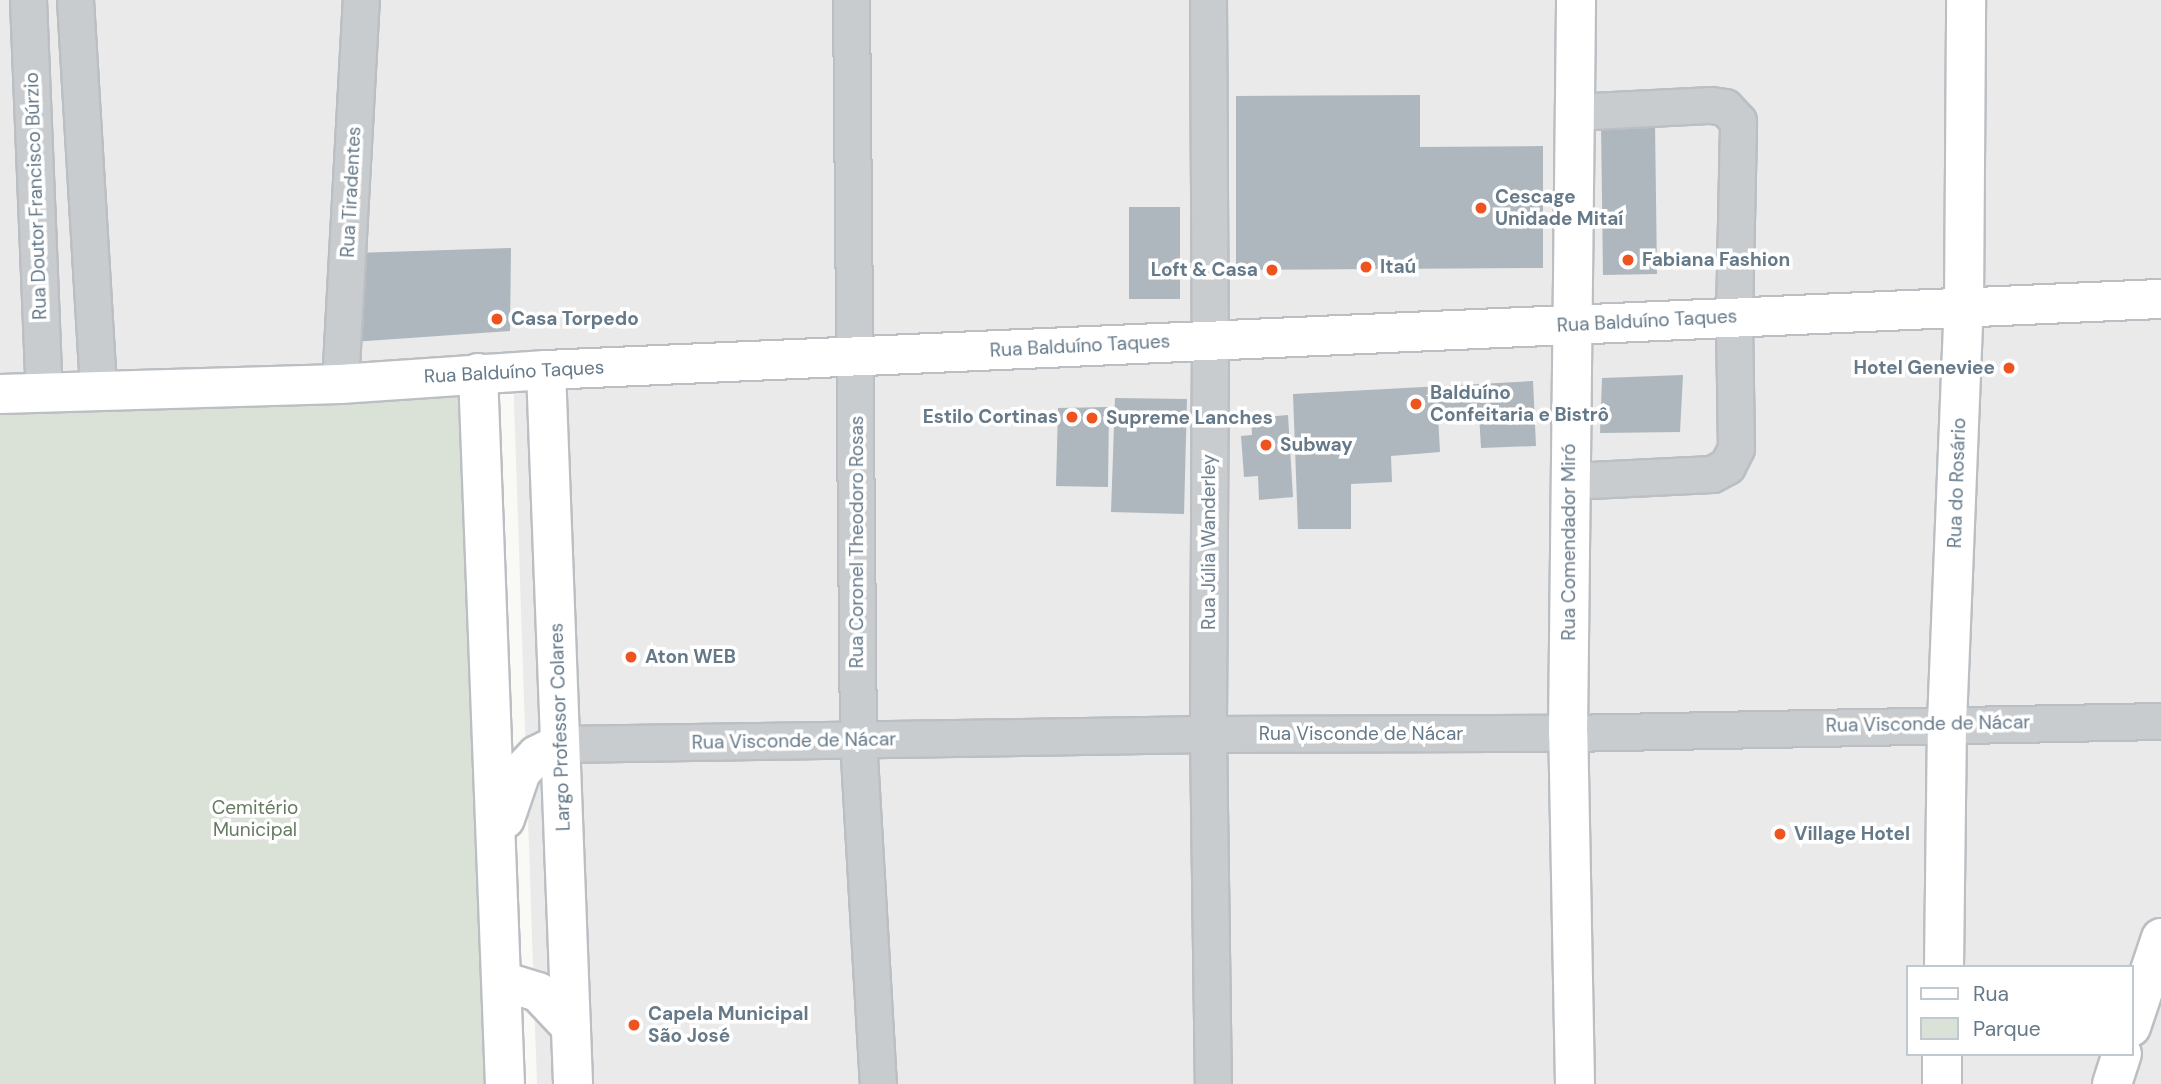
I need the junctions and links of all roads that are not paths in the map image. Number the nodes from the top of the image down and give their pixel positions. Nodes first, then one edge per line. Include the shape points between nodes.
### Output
1 (28, 0) edge
2 (75, 0) edge
3 (361, 0) edge
4 (852, 0) edge
5 (1208, 0) edge
6 (1576, 0) edge
7 (1966, 0) edge
8 (1574, 112) junction
9 (2161, 299) edge
10 (1964, 307) junction
11 (1734, 317) junction
12 (1570, 325) junction
13 (1210, 340) junction
14 (857, 356) junction
15 (546, 370) junction
16 (478, 373) junction
17 (340, 384) junction
18 (98, 389) junction
19 (44, 392) junction
20 (0, 394) edge
21 (1570, 481) junction
22 (2161, 721) edge
23 (1947, 723) junction
24 (1568, 733) junction
25 (1208, 734) junction
26 (858, 740) junction
27 (561, 744) junction
28 (498, 854) junction
29 (2161, 938) edge
30 (1944, 965) edge
31 (502, 981) junction
32 (2133, 1021) edge
33 (571, 1027) junction
34 (1942, 1056) edge
35 (2121, 1056) edge
36 (505, 1084) edge
37 (573, 1084) edge
38 (878, 1084) edge
39 (1213, 1084) edge
40 (1575, 1084) edge
41 (1942, 1084) edge
42 (2112, 1084) edge

1 - 19 street, Rua Doutor Francisco Búrzio
2 - 18 street
3 - 17 street, Rua Tiradentes
4 - 14 street, Rua Coronel Theodoro Rosas
5 - 13 street, Rua Júlia Wanderley
6 - 8 main road, Rua Comendador Miró
7 - 10 main road, Rua do Rosário
8 - 11 street via 1710,105 1725,107 1738,121
8 - 12 main road, Rua Comendador Miró
9 - 10 main road, Rua Balduíno Taques
10 - 11 main road, Rua Balduíno Taques
10 - 23 main road, Rua do Rosário
11 - 12 main road, Rua Balduíno Taques
11 - 21 street via 1736,448 1727,466 1712,474
12 - 13 main road, Rua Balduíno Taques
12 - 21 main road, Rua Comendador Miró
13 - 14 main road, Rua Balduíno Taques
13 - 25 street, Rua Júlia Wanderley
14 - 15 main road, Rua Balduíno Taques
14 - 26 street, Rua Coronel Theodoro Rosas
15 - 16 main road, Rua Balduíno Taques
15 - 27 main road, Largo Professor Colares
16 - 17 main road, Rua Balduíno Taques
16 - 28 main road
17 - 18 main road, Rua Balduíno Taques
18 - 19 main road, Rua Balduíno Taques
19 - 20 main road, Rua Balduíno Taques
21 - 24 main road, Rua Comendador Miró
22 - 23 street, Rua Visconde de Nácar
23 - 24 street, Rua Visconde de Nácar
23 - 30 main road, Rua do Rosário
24 - 25 street, Rua Visconde de Nácar
24 - 40 main road, Rua Comendador Miró
25 - 26 street, Rua Visconde de Nácar
25 - 39 street, Rua Júlia Wanderley
26 - 27 street, Rua Visconde de Nácar
26 - 38 street, Rua Coronel Theodoro Rosas
27 - 28 main road via 537,755 521,772 508,805
27 - 33 main road, Largo Professor Colares
28 - 31 main road
29 - 32 main road
31 - 33 main road via 538,992
31 - 36 main road
33 - 37 main road, Largo Professor Colares
34 - 41 main road
35 - 42 main road

